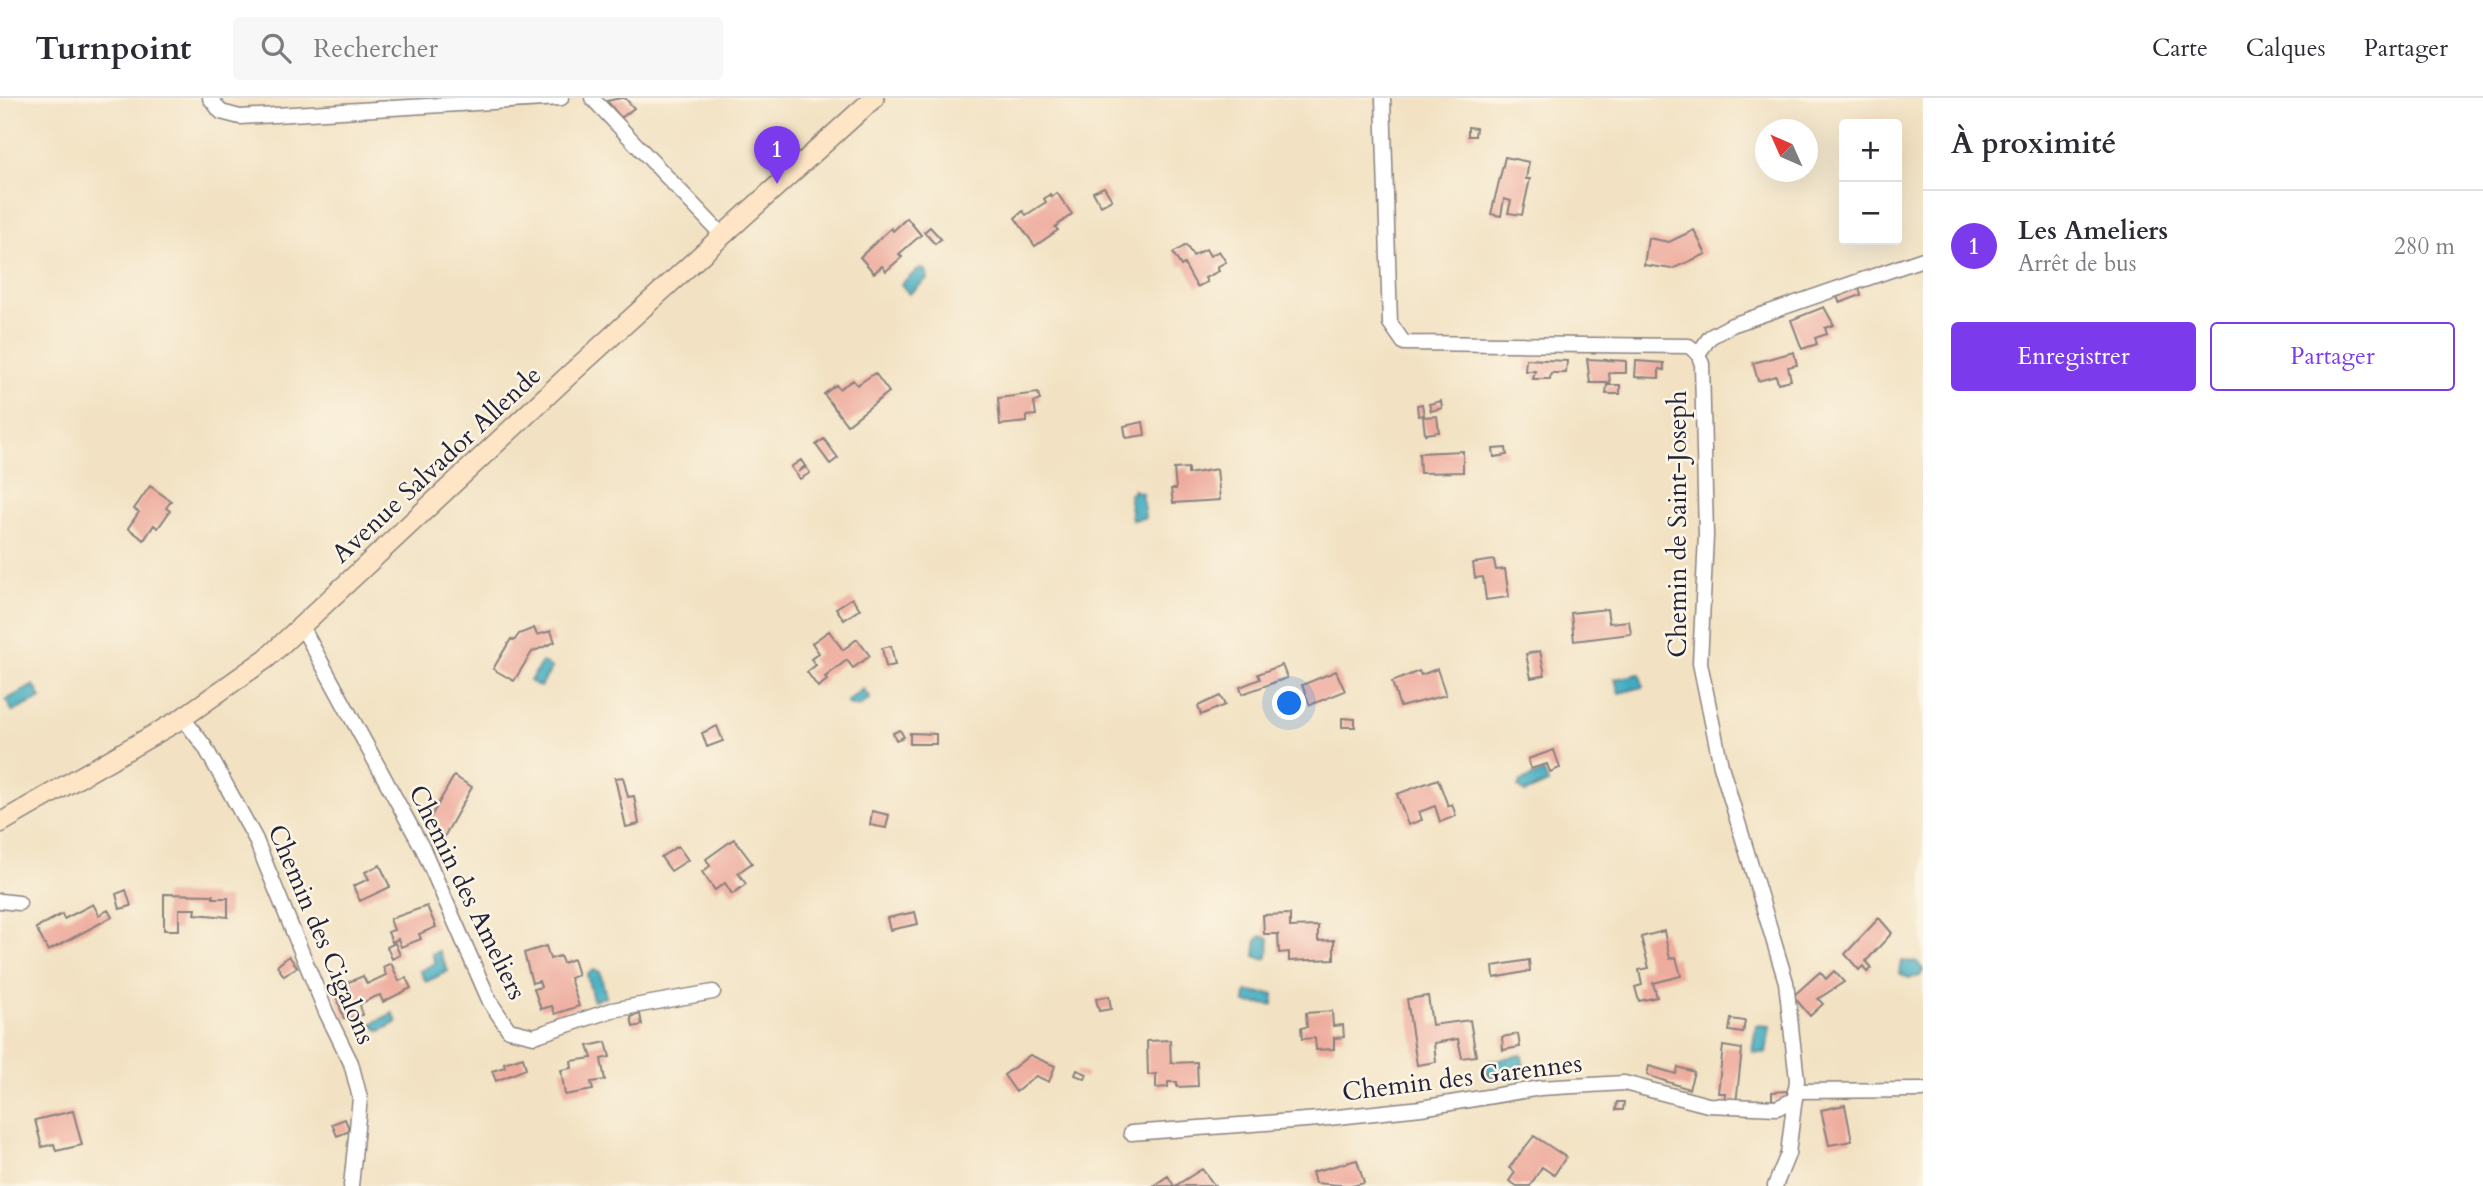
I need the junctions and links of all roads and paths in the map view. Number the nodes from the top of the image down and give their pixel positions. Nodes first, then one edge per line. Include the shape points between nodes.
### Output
1 (210, 98) edge
2 (561, 98) edge
3 (592, 98) edge
4 (874, 98) edge
5 (1383, 98) edge
6 (722, 235) junction
7 (1923, 259) edge
8 (1698, 354) junction
9 (302, 627) junction
10 (183, 718) junction
11 (0, 823) edge
12 (0, 901) edge
13 (19, 903) dead end
14 (713, 992) dead end
15 (1923, 1090) edge
16 (1795, 1095) junction
17 (1131, 1133) dead end
18 (351, 1186) edge
19 (1776, 1186) edge

1 - 2 street via 221,112 240,117
3 - 6 street
4 - 6 main road, Avenue Salvador Allende
5 - 8 street, Chemin de Saint-Joseph via 1390,323 1404,344 1689,346
6 - 9 main road, Avenue Salvador Allende
7 - 8 street via 1732,325 1710,337
8 - 16 street, Chemin de Saint-Joseph via 1702,364 1706,536 1700,663 1721,766 1786,982
9 - 10 main road, Avenue Salvador Allende
9 - 14 street, Chemin des Ameliers via 423,849 490,1002 509,1030 534,1036 612,1010
10 - 11 main road, Avenue Salvador Allende
10 - 18 street, Chemin des Cigalons via 205,747 255,838 351,1063 360,1098
12 - 13 street
15 - 16 street, Chemin des Garennes
16 - 17 street, Chemin des Garennes via 1777,1108 1708,1105 1624,1083 1540,1088 1319,1119
16 - 19 street, Chemin de Saint-Joseph via 1788,1154

